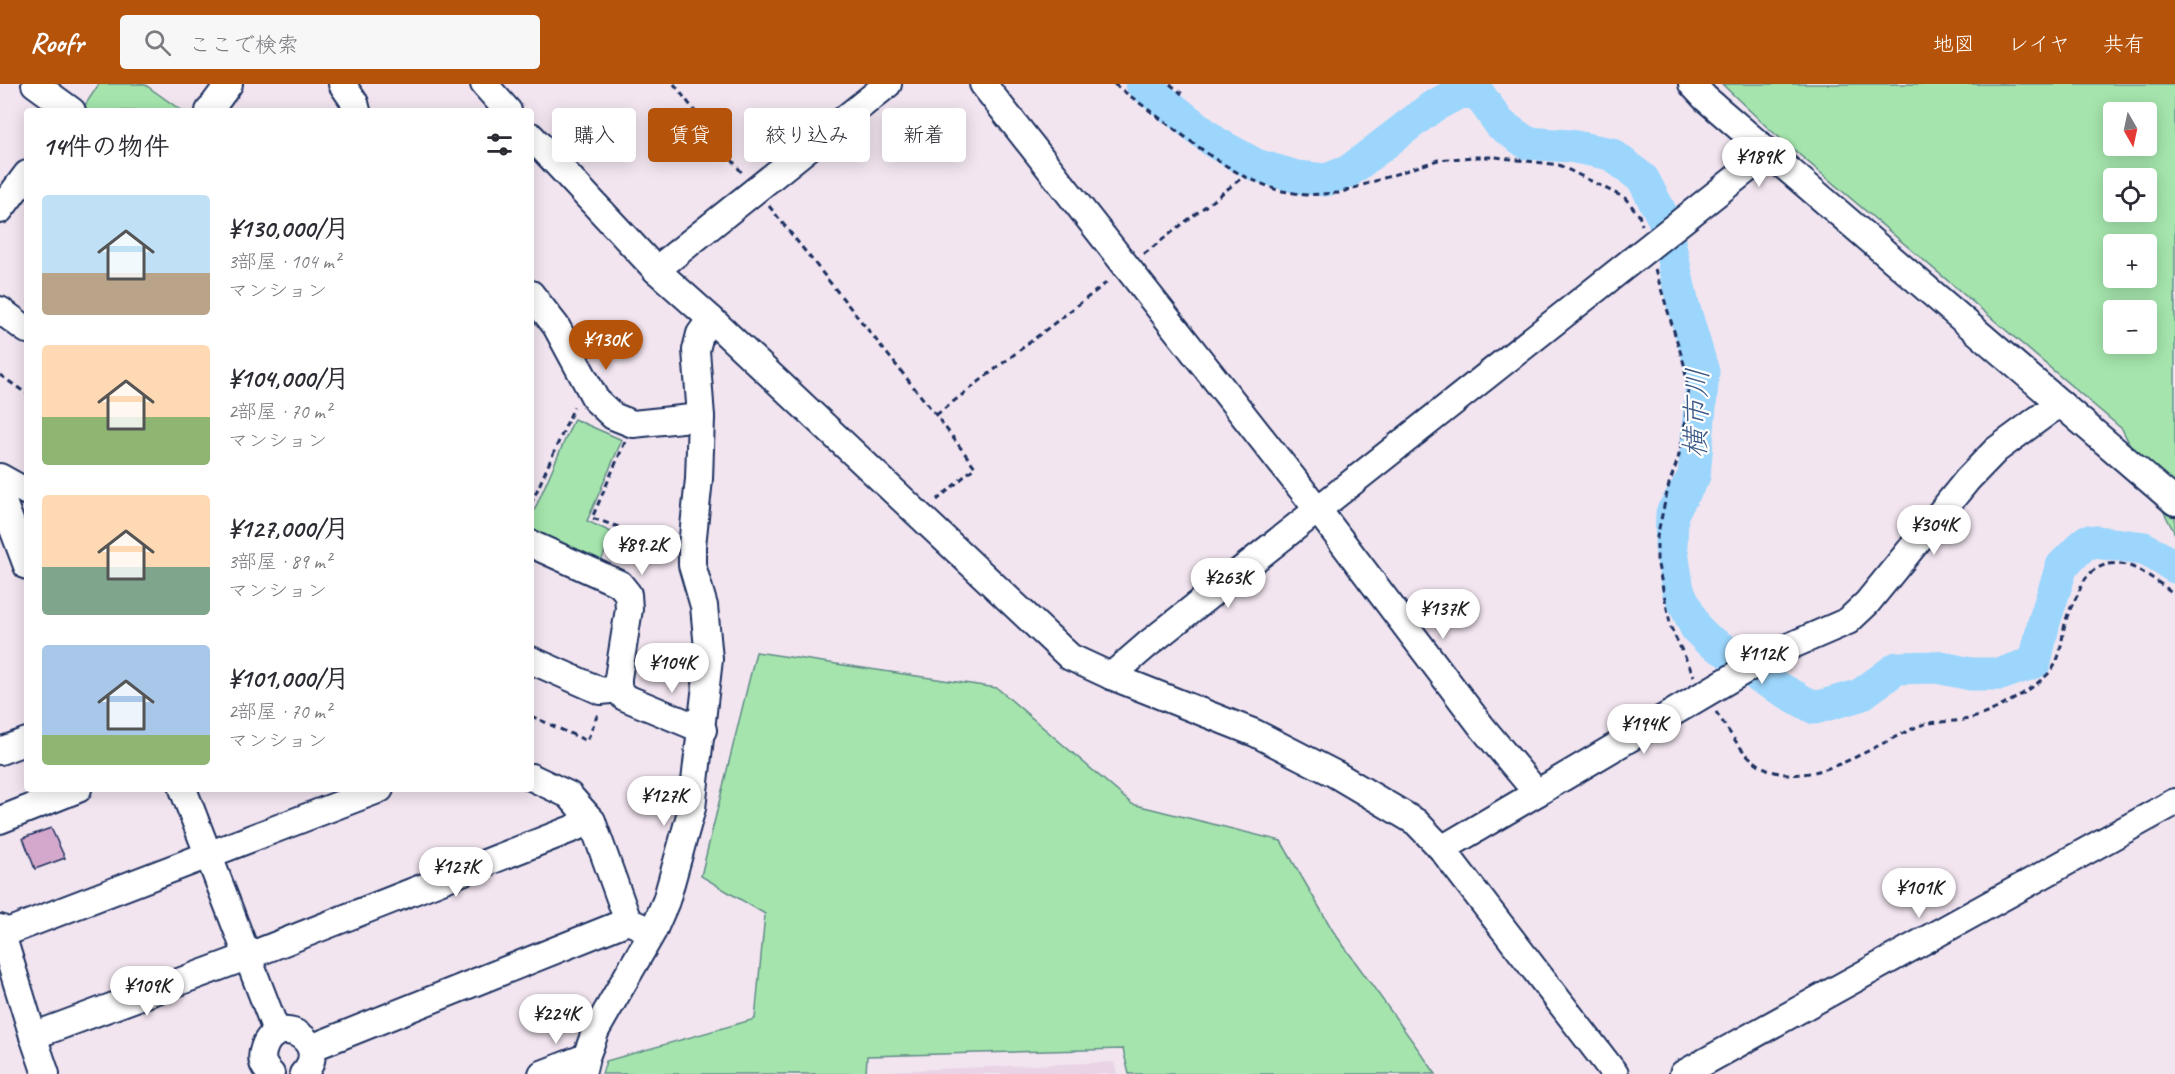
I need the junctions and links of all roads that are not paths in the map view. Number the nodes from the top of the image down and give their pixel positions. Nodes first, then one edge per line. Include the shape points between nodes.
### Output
1 (35, 84) edge
2 (229, 84) edge
3 (342, 84) edge
4 (484, 84) edge
5 (888, 84) edge
6 (983, 84) edge
7 (1692, 84) edge
8 (68, 108) edge
9 (211, 108) edge
10 (356, 108) edge
11 (505, 108) edge
12 (534, 139) edge
13 (1769, 152) junction
14 (24, 178) edge
15 (9, 200) edge
16 (656, 270) junction
17 (534, 298) edge
18 (0, 310) edge
19 (711, 319) junction
20 (24, 328) edge
21 (2060, 403) junction
22 (700, 417) junction
23 (0, 477) edge
24 (24, 490) edge
25 (0, 494) edge
26 (2175, 502) edge
27 (1318, 510) junction
28 (534, 545) edge
29 (24, 558) edge
30 (534, 661) edge
31 (1111, 676) junction
32 (609, 690) junction
33 (703, 730) junction
34 (24, 742) edge
35 (0, 751) edge
36 (534, 778) edge
37 (70, 792) edge
38 (184, 792) edge
39 (372, 792) edge
40 (1537, 793) junction
41 (2175, 802) edge
42 (0, 820) edge
43 (592, 821) junction
44 (1442, 849) junction
45 (208, 856) junction
46 (628, 921) junction
47 (1, 931) edge
48 (653, 931) junction
49 (246, 957) junction
50 (277, 1033) junction
51 (33, 1036) junction
52 (311, 1048) junction
53 (584, 1066) edge
54 (260, 1072) edge
55 (46, 1074) edge
56 (303, 1074) edge
57 (542, 1074) edge
58 (1615, 1074) edge
59 (1683, 1074) edge

1 - 8 street
2 - 9 street
3 - 10 street
4 - 11 street
5 - 16 street
6 - 27 street
7 - 13 street
12 - 16 street
13 - 21 street
13 - 27 street
14 - 15 street
16 - 19 street
17 - 22 street via 556,326 596,400 613,416 633,424
18 - 20 street
19 - 22 street via 700,334 696,350
19 - 31 street via 1070,657
21 - 26 street
21 - 40 street via 1982,464 1848,621 1774,653
22 - 33 street via 692,565 704,606 709,659
23 - 24 street
25 - 29 street
27 - 31 street
27 - 40 street via 1482,727
28 - 32 street via 620,584 628,594 618,678
30 - 32 street
31 - 44 street via 1255,734 1335,774 1416,822
32 - 33 street
33 - 48 street via 692,808 666,901
34 - 35 street
36 - 43 street via 569,795
37 - 42 street
38 - 45 street
39 - 45 street
40 - 44 street
41 - 59 street
43 - 46 street
43 - 49 street
44 - 58 street
45 - 47 street
45 - 49 street
46 - 48 street
46 - 52 street
47 - 51 street
48 - 53 street via 596,1030
49 - 50 street
49 - 51 street
50 - 52 street via 301,1035
50 - 54 street via 265,1044
51 - 55 street
52 - 56 street via 311,1063
53 - 57 street

